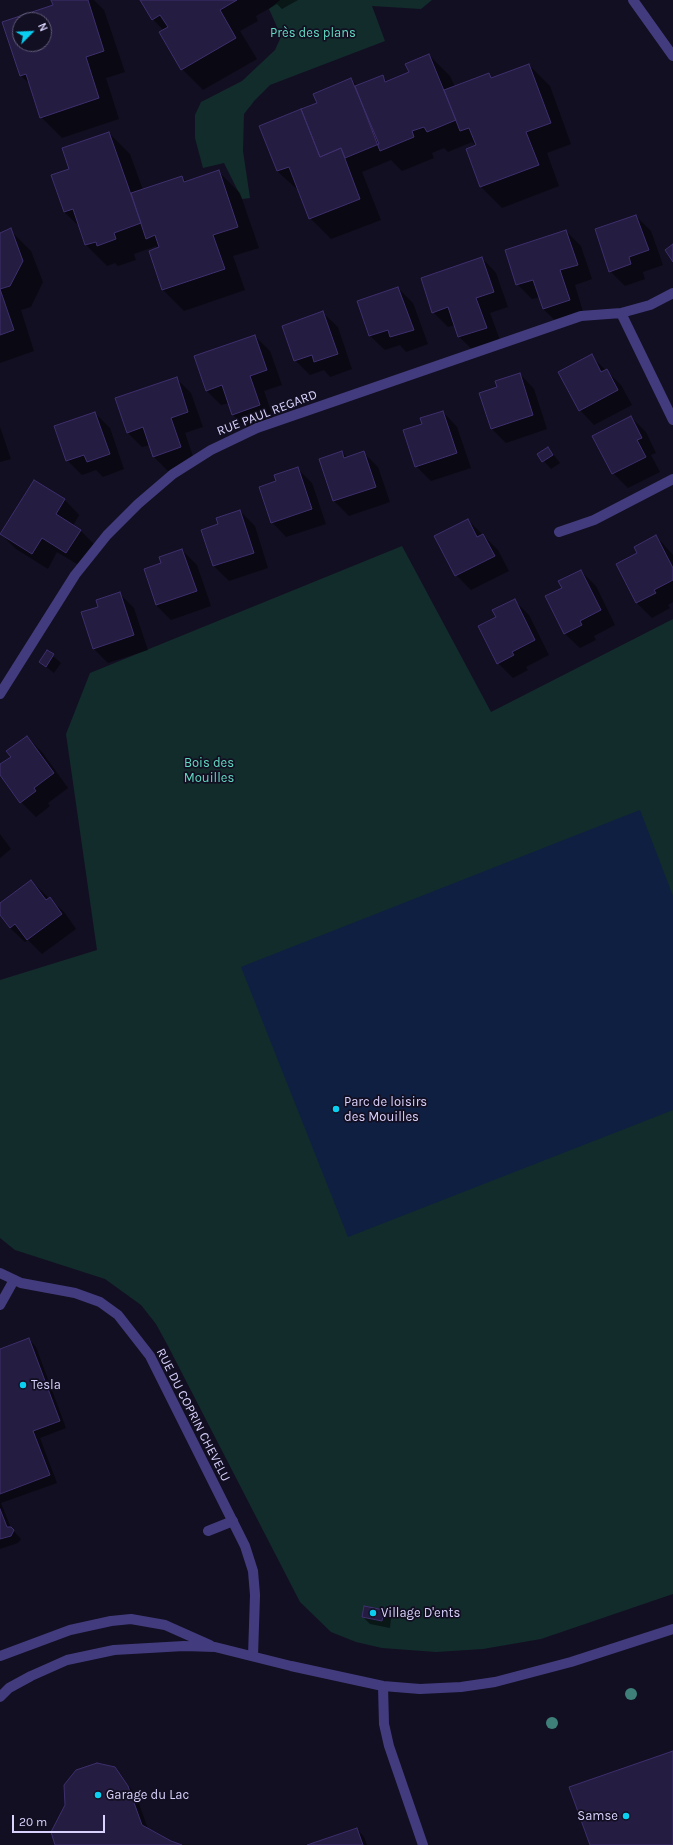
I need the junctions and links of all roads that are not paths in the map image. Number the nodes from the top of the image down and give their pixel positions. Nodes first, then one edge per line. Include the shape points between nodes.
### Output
1 (633, 0) edge
2 (673, 56) edge
3 (673, 293) edge
4 (621, 314) junction
5 (673, 420) edge
6 (673, 479) edge
7 (559, 532) dead end
8 (0, 694) edge
9 (0, 1273) edge
10 (14, 1280) junction
11 (0, 1305) edge
12 (233, 1521) junction
13 (208, 1531) dead end
14 (673, 1629) edge
15 (215, 1647) junction
16 (0, 1656) edge
17 (253, 1656) junction
18 (383, 1686) junction
19 (0, 1697) edge
20 (423, 1845) edge

1 - 2 street
3 - 4 street, RUE PAUL REGARD via 650,305
4 - 5 street
4 - 8 street, RUE PAUL REGARD via 582,316 257,428 196,459 173,474 138,504 95,549 75,575
6 - 7 street via 594,520
9 - 10 street, RUE DU COPRIN CHEVELU
10 - 11 street
10 - 12 street, RUE DU COPRIN CHEVELU via 75,1293 100,1302 118,1315 150,1356
12 - 13 street
12 - 17 street, RUE DU COPRIN CHEVELU via 253,1571
14 - 18 street via 571,1662 495,1682 420,1690
15 - 16 street via 165,1625 131,1620 111,1621 70,1630
15 - 17 street
15 - 19 street via 162,1646 90,1654 44,1669 9,1688
17 - 18 street
18 - 20 street via 384,1724 389,1746

